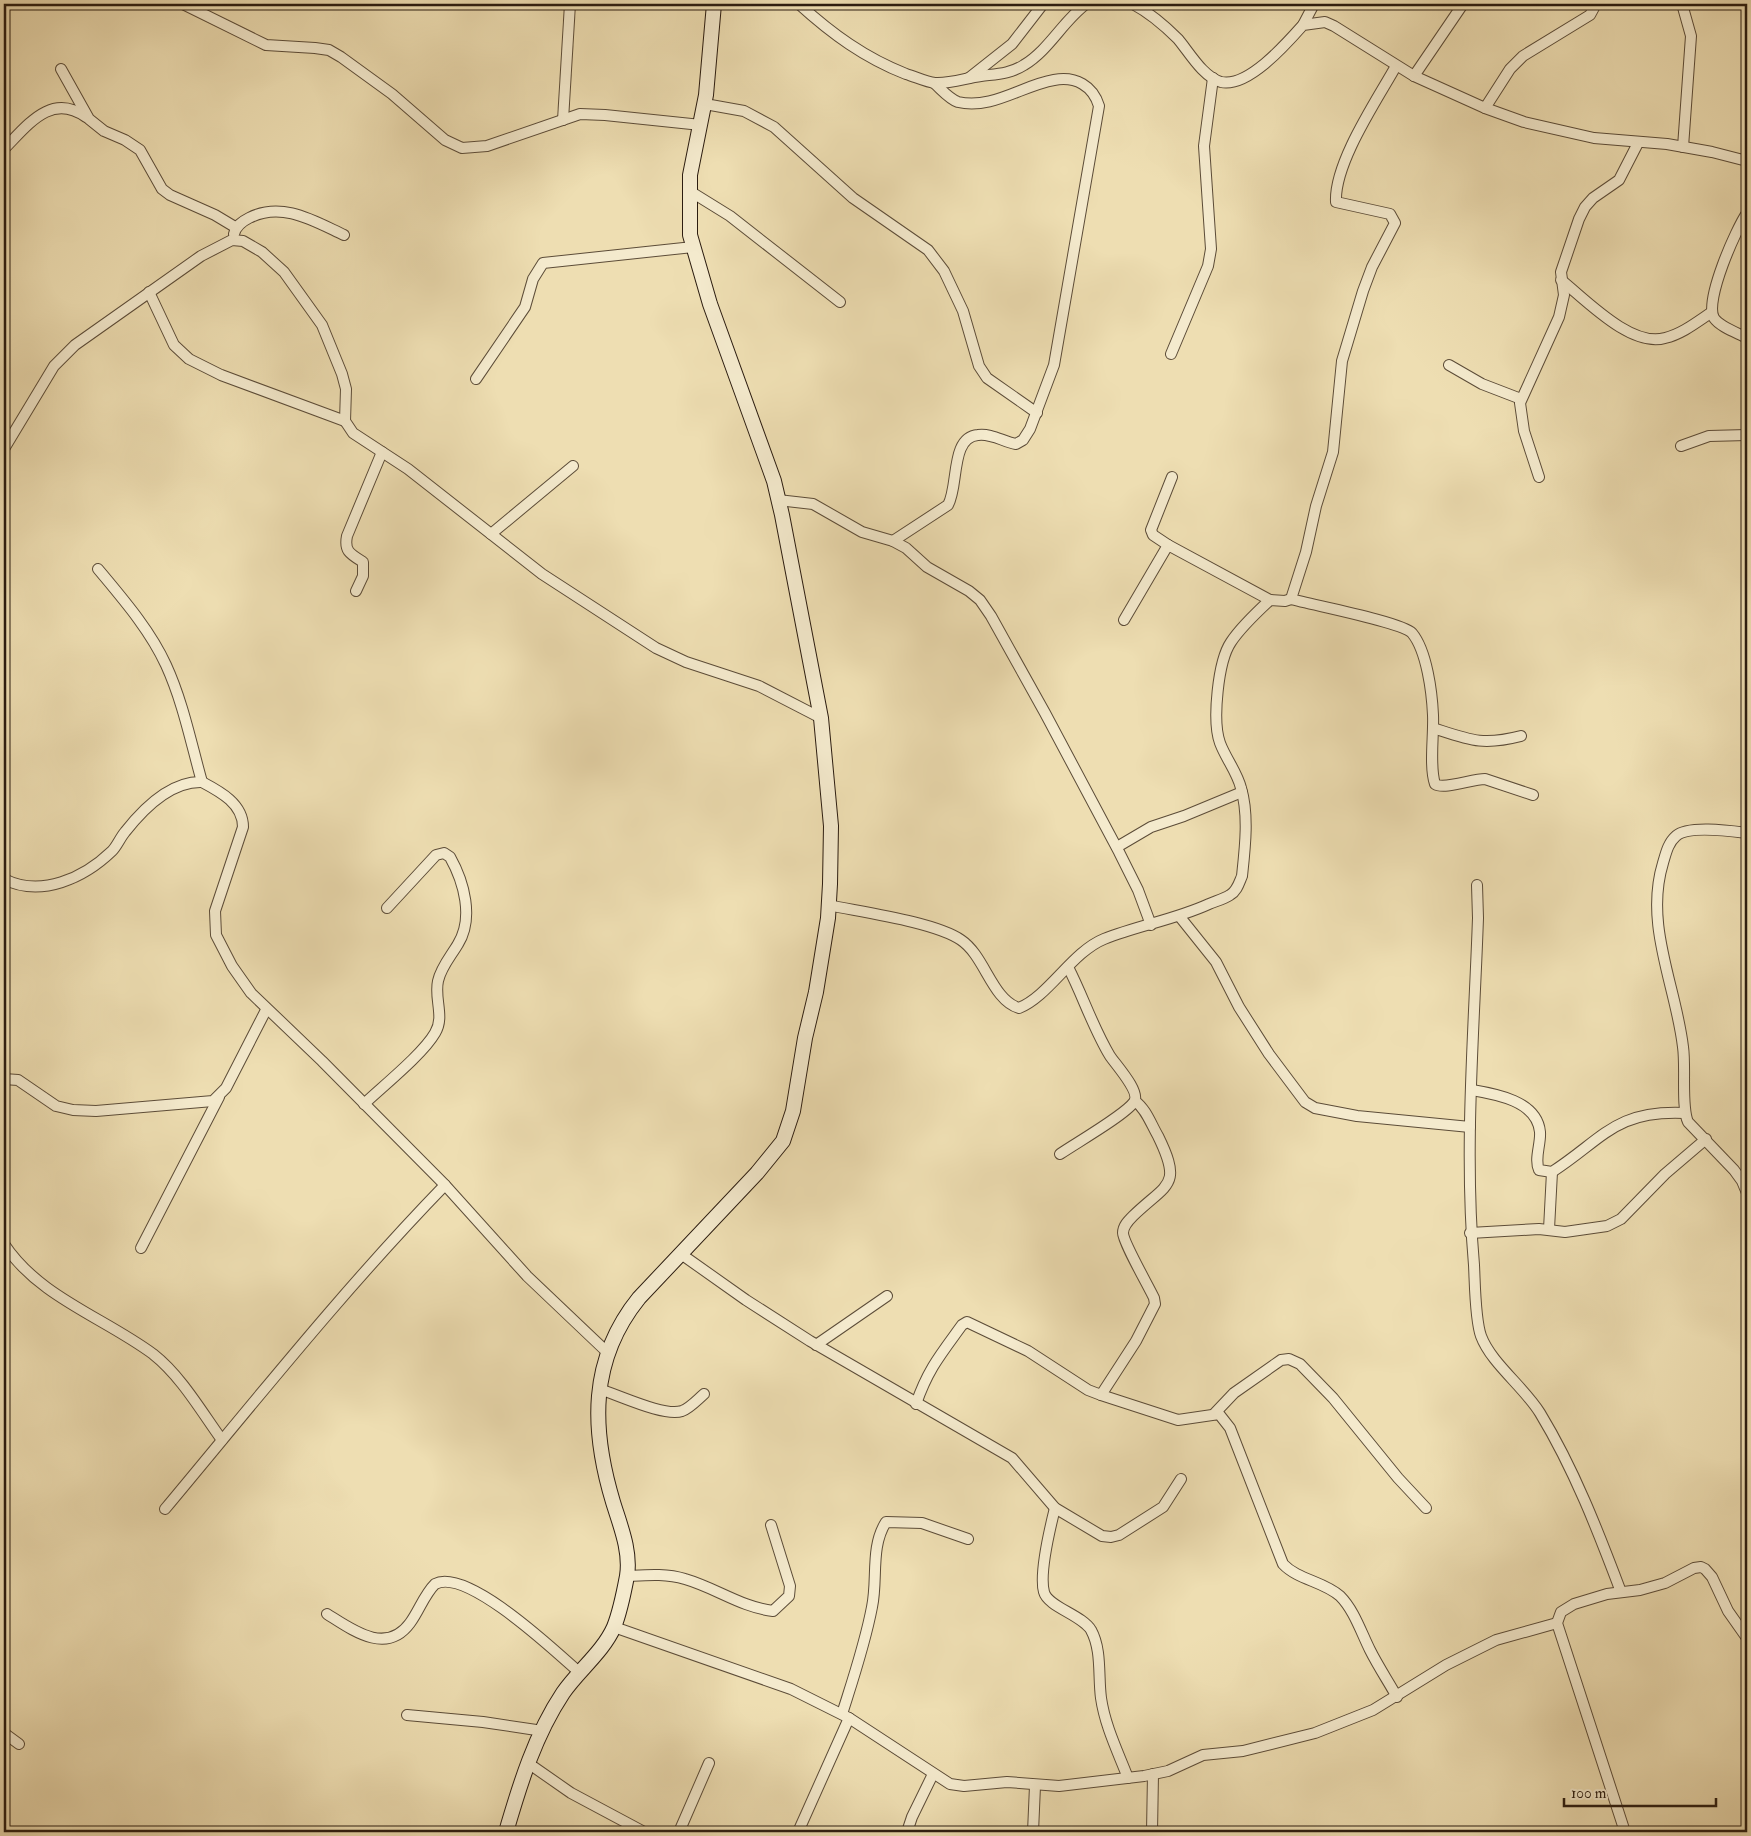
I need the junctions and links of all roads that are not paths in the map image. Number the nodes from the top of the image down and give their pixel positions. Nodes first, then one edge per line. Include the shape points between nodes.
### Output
1 (183, 4) edge
2 (570, 4) edge
3 (714, 4) edge
4 (799, 4) edge
5 (1043, 4) edge
6 (1086, 4) edge
7 (1133, 4) edge
8 (1314, 4) edge
9 (1463, 4) edge
10 (1596, 4) edge
11 (1682, 4) edge
12 (1303, 25) junction
13 (1396, 66) junction
14 (61, 69) dead end
15 (1414, 76) junction
16 (968, 78) junction
17 (1213, 78) junction
18 (934, 82) junction
19 (705, 104) junction
20 (1485, 108) junction
21 (89, 119) junction
22 (563, 120) junction
23 (701, 125) junction
24 (1638, 143) junction
25 (1683, 147) junction
26 (4, 149) edge
27 (1747, 161) edge
28 (688, 190) junction
29 (1747, 213) edge
30 (236, 227) junction
31 (344, 235) dead end
32 (232, 240) junction
33 (693, 247) junction
34 (1561, 280) junction
35 (149, 292) junction
36 (840, 302) dead end
37 (1712, 312) junction
38 (1747, 338) edge
39 (1171, 354) dead end
40 (1449, 365) dead end
41 (476, 379) dead end
42 (1521, 399) junction
43 (1037, 414) junction
44 (345, 421) junction
45 (1747, 435) edge
46 (1681, 446) dead end
47 (4, 449) edge
48 (382, 452) junction
49 (573, 466) dead end
50 (1172, 477) dead end
51 (1539, 477) dead end
52 (778, 500) junction
53 (491, 534) junction
54 (893, 541) junction
55 (1168, 545) junction
56 (98, 568) dead end
57 (356, 591) dead end
58 (1291, 599) junction
59 (1270, 600) junction
60 (1124, 620) dead end
61 (821, 718) junction
62 (1434, 728) junction
63 (1521, 736) dead end
64 (202, 782) junction
65 (1242, 792) junction
66 (1533, 795) dead end
67 (1747, 833) edge
68 (1117, 847) junction
69 (4, 879) edge
70 (1477, 885) dead end
71 (828, 905) junction
72 (387, 908) dead end
73 (1180, 917) junction
74 (1150, 925) junction
75 (1068, 967) junction
76 (266, 1010) junction
77 (4, 1079) edge
78 (1472, 1090) junction
79 (219, 1097) junction
80 (1135, 1101) junction
81 (364, 1104) junction
82 (1684, 1113) junction
83 (1470, 1127) junction
84 (1706, 1139) junction
85 (1060, 1154) dead end
86 (1552, 1172) junction
87 (444, 1186) junction
88 (1747, 1194) edge
89 (1548, 1229) junction
90 (1470, 1233) junction
91 (4, 1244) edge
92 (141, 1248) dead end
93 (681, 1254) junction
94 (887, 1296) dead end
95 (816, 1345) junction
96 (606, 1352) junction
97 (599, 1389) junction
98 (704, 1394) dead end
99 (1101, 1395) junction
100 (916, 1404) junction
101 (1215, 1413) junction
102 (222, 1440) junction
103 (1181, 1478) dead end
104 (1055, 1508) junction
105 (1426, 1508) dead end
106 (165, 1509) dead end
107 (771, 1526) dead end
108 (968, 1539) dead end
109 (627, 1576) junction
110 (1621, 1592) junction
111 (327, 1614) dead end
112 (1557, 1623) junction
113 (614, 1627) junction
114 (1747, 1638) edge
115 (580, 1673) junction
116 (1397, 1697) junction
117 (407, 1715) dead end
118 (846, 1716) junction
119 (543, 1731) junction
120 (4, 1733) edge
121 (18, 1744) dead end
122 (709, 1763) dead end
123 (527, 1768) junction
124 (932, 1774) junction
125 (1153, 1774) junction
126 (1128, 1778) junction
127 (1035, 1786) junction
128 (506, 1832) edge
129 (644, 1832) edge
130 (679, 1832) edge
131 (798, 1832) edge
132 (907, 1832) edge
133 (1033, 1832) edge
134 (1152, 1832) edge
135 (1625, 1832) edge

1 - 22 street via 266,45 329,50 392,94 454,146 487,146
2 - 22 street
3 - 19 street
4 - 18 street via 855,49 886,66
5 - 16 street via 1012,44
6 - 16 street via 1026,65 996,75
7 - 17 street via 1164,26
8 - 12 street
9 - 15 street
10 - 20 street via 1590,15 1523,56 1510,69
11 - 25 street via 1691,36
12 - 13 street via 1325,22
12 - 17 street via 1283,47 1242,78 1221,82
13 - 15 street
13 - 58 street via 1339,177 1336,202 1390,214 1395,224 1372,267 1342,361 1333,452
14 - 21 street
15 - 20 street
16 - 18 street
17 - 39 street via 1204,146 1211,249 1208,266
18 - 43 street via 957,102 978,102 1005,97 1054,80 1066,80 1090,88 1099,106 1054,365
19 - 23 street
19 - 43 street via 744,111 774,127 853,198 928,250 944,271 963,311 979,366 987,378
20 - 24 street via 1545,128
21 - 26 street via 68,106 50,109
21 - 30 street via 140,150 165,192
22 - 23 street via 588,114
23 - 28 street
24 - 25 street
24 - 34 street via 1619,180 1585,206 1563,264
25 - 27 street
28 - 33 street
28 - 36 street via 730,216
29 - 37 street via 1737,228 1725,261
30 - 31 street via 256,215 277,210 313,220
30 - 32 street
32 - 35 street via 201,256
32 - 44 street via 253,245 277,266 294,284 322,325 346,389
33 - 41 street via 543,263 533,279 525,307
33 - 52 street via 774,480
34 - 37 street via 1611,320 1634,335 1650,340 1664,339 1681,332
34 - 42 street via 1563,302 1559,317
35 - 44 street via 174,345 189,359
35 - 47 street via 75,345 54,366
37 - 38 street via 1715,320
40 - 42 street via 1482,384
42 - 51 street via 1524,431
43 - 54 street via 1027,435 1016,444 979,435 968,438 958,456 953,496 948,505
44 - 48 street via 353,433
45 - 46 street via 1709,436
48 - 53 street
48 - 57 street via 345,546 347,552 363,562
49 - 53 street
50 - 55 street via 1151,530 1152,535
52 - 54 street via 813,504 862,532
52 - 61 street
53 - 61 street via 573,596 656,648 686,662 759,686
54 - 68 street via 906,548 926,567 969,591 986,608
55 - 59 street
55 - 60 street
56 - 64 street via 144,628 166,664 176,686
58 - 59 street
58 - 62 street via 1395,624 1412,633 1429,679
59 - 65 street via 1230,642 1221,670 1216,726
61 - 71 street via 831,826
62 - 63 street via 1480,742
62 - 66 street via 1434,779 1439,786 1485,779
64 - 69 street via 184,784 148,806 113,850 87,871 66,882 25,886
64 - 76 street via 235,804 243,819 214,922 216,935 232,966
65 - 68 street via 1151,827
65 - 73 street via 1244,862 1238,887 1231,895
67 - 82 street via 1687,830 1677,835 1669,845 1660,874 1657,906 1660,937 1684,1048
68 - 74 street via 1138,890
70 - 78 street
71 - 75 street via 930,927 960,940 979,958 1004,1000 1018,1008 1036,998
71 - 93 street via 816,992 793,1112 783,1141
72 - 81 street via 436,855 444,853 450,856 468,915 459,943 441,971 438,983 439,1024 423,1047
73 - 74 street
73 - 83 street via 1216,962 1239,1007 1305,1102 1315,1108 1357,1116
74 - 75 street via 1100,941
75 - 80 street via 1110,1056 1134,1089
76 - 79 street
76 - 81 street via 322,1060
77 - 79 street via 18,1080 56,1106 73,1110 202,1103
78 - 83 street
78 - 86 street via 1493,1093 1524,1107 1535,1118 1540,1131 1536,1164 1539,1170
79 - 92 street
80 - 85 street
80 - 99 street via 1145,1111 1172,1172 1164,1189 1125,1226 1124,1238 1155,1304 1136,1341
81 - 87 street
82 - 84 street via 1688,1122
82 - 86 street via 1662,1112 1624,1121
83 - 90 street
84 - 88 street via 1742,1181
84 - 89 street via 1615,1223 1565,1232
86 - 89 street
87 - 96 street via 526,1276
87 - 102 street via 398,1233
89 - 90 street
90 - 110 street via 1480,1334 1491,1354 1521,1386 1540,1413 1597,1530
91 - 102 street via 18,1263 50,1291 124,1334 154,1356 172,1373
93 - 95 street
93 - 96 street via 626,1314
94 - 95 street
95 - 100 street
96 - 97 street
97 - 98 street via 669,1412 684,1410
97 - 109 street via 600,1441 626,1548
99 - 100 street via 1028,1351 967,1322 935,1360
99 - 101 street via 1178,1420
100 - 104 street via 1012,1458
101 - 105 street via 1234,1393 1281,1360 1300,1364
101 - 116 street via 1230,1428 1283,1564 1300,1576 1329,1588 1345,1602
102 - 106 street
103 - 104 street via 1163,1508 1112,1538 1090,1530
104 - 126 street via 1043,1580 1044,1594 1090,1629 1098,1651 1101,1698 1107,1723
107 - 109 street via 790,1586 789,1596 773,1611 751,1607 684,1578
108 - 118 street via 922,1523 886,1522 875,1556 873,1605
109 - 113 street
110 - 112 street via 1574,1604 1561,1612
110 - 114 street via 1665,1583 1694,1568 1705,1568
111 - 115 street via 362,1636 390,1637 410,1624 435,1584 447,1581 500,1606
112 - 116 street via 1496,1640 1446,1665
112 - 135 street
113 - 115 street
113 - 118 street via 775,1682
115 - 119 street via 564,1692
116 - 125 street via 1315,1733 1243,1751 1203,1755
117 - 119 street
118 - 124 street
118 - 131 street
119 - 123 street
120 - 121 street
122 - 130 street
123 - 128 street
123 - 129 street
124 - 127 street via 958,1786 1008,1782
124 - 132 street
125 - 126 street
125 - 134 street
126 - 127 street
127 - 133 street

